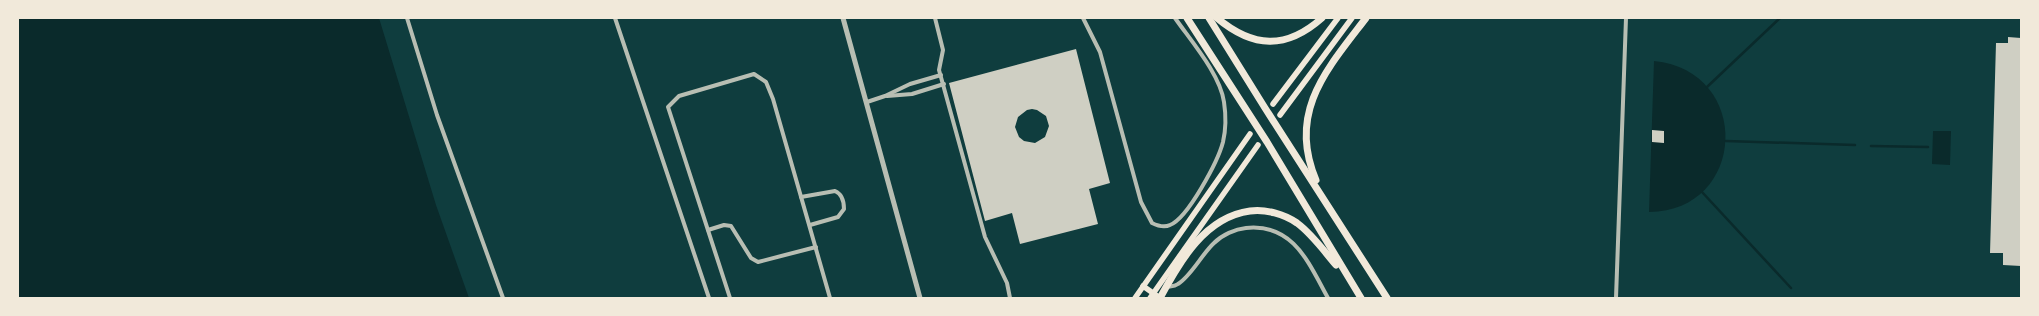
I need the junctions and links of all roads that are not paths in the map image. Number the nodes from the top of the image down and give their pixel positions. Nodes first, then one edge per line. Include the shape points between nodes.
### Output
1 (406, 18) edge
2 (615, 18) edge
3 (843, 18) edge
4 (935, 18) edge
5 (1083, 18) edge
6 (1175, 18) edge
7 (1187, 18) edge
8 (1209, 18) edge
9 (1217, 18) edge
10 (1322, 18) edge
11 (1338, 18) edge
12 (1352, 18) edge
13 (1366, 18) edge
14 (1626, 18) edge
15 (941, 75) junction
16 (944, 84) junction
17 (885, 96) junction
18 (867, 102) junction
19 (1273, 104) dead end
20 (1280, 115) dead end
21 (1250, 134) dead end
22 (1258, 145) dead end
23 (801, 197) junction
24 (1324, 199) junction
25 (810, 225) junction
26 (708, 230) junction
27 (816, 247) junction
28 (1350, 282) junction
29 (1143, 286) junction
30 (1166, 288) junction
31 (1151, 296) edge
32 (503, 298) edge
33 (709, 298) edge
34 (730, 298) edge
35 (830, 298) edge
36 (920, 298) edge
37 (1010, 298) edge
38 (1135, 298) edge
39 (1160, 298) edge
40 (1328, 298) edge
41 (1361, 298) edge
42 (1387, 298) edge
43 (1616, 298) edge

1 - 32 street via 437,115
2 - 33 street
3 - 18 street
4 - 15 street via 944,50
5 - 6 street via 1100,52 1140,202 1152,223 1163,226 1172,224 1200,190 1219,156 1225,129 1224,100 1218,85 1211,70
7 - 28 highway via 1267,142
8 - 24 highway
9 - 10 highway via 1240,35 1268,41 1298,36
11 - 19 main road
12 - 20 main road
13 - 24 highway via 1322,78 1308,111 1308,158
14 - 43 street
15 - 16 street
15 - 17 street via 910,84
16 - 17 street via 912,94
16 - 37 street via 985,236 1007,283
17 - 18 street
18 - 36 street
21 - 29 main road
22 - 31 main road
23 - 25 street
23 - 25 street via 835,191 843,202 844,209 838,217
23 - 26 street via 766,82 754,74 679,96 668,107
24 - 42 highway
25 - 27 street
26 - 27 street via 724,225 731,226 748,255 758,262
26 - 34 street
27 - 35 street
28 - 30 highway via 1306,230 1295,222 1271,212 1256,211 1230,216 1209,228 1176,269
28 - 41 highway
29 - 31 main road
29 - 38 main road
30 - 39 highway
30 - 40 street via 1179,284 1214,242 1240,229 1255,227 1283,235 1295,244
31 - 39 main road

